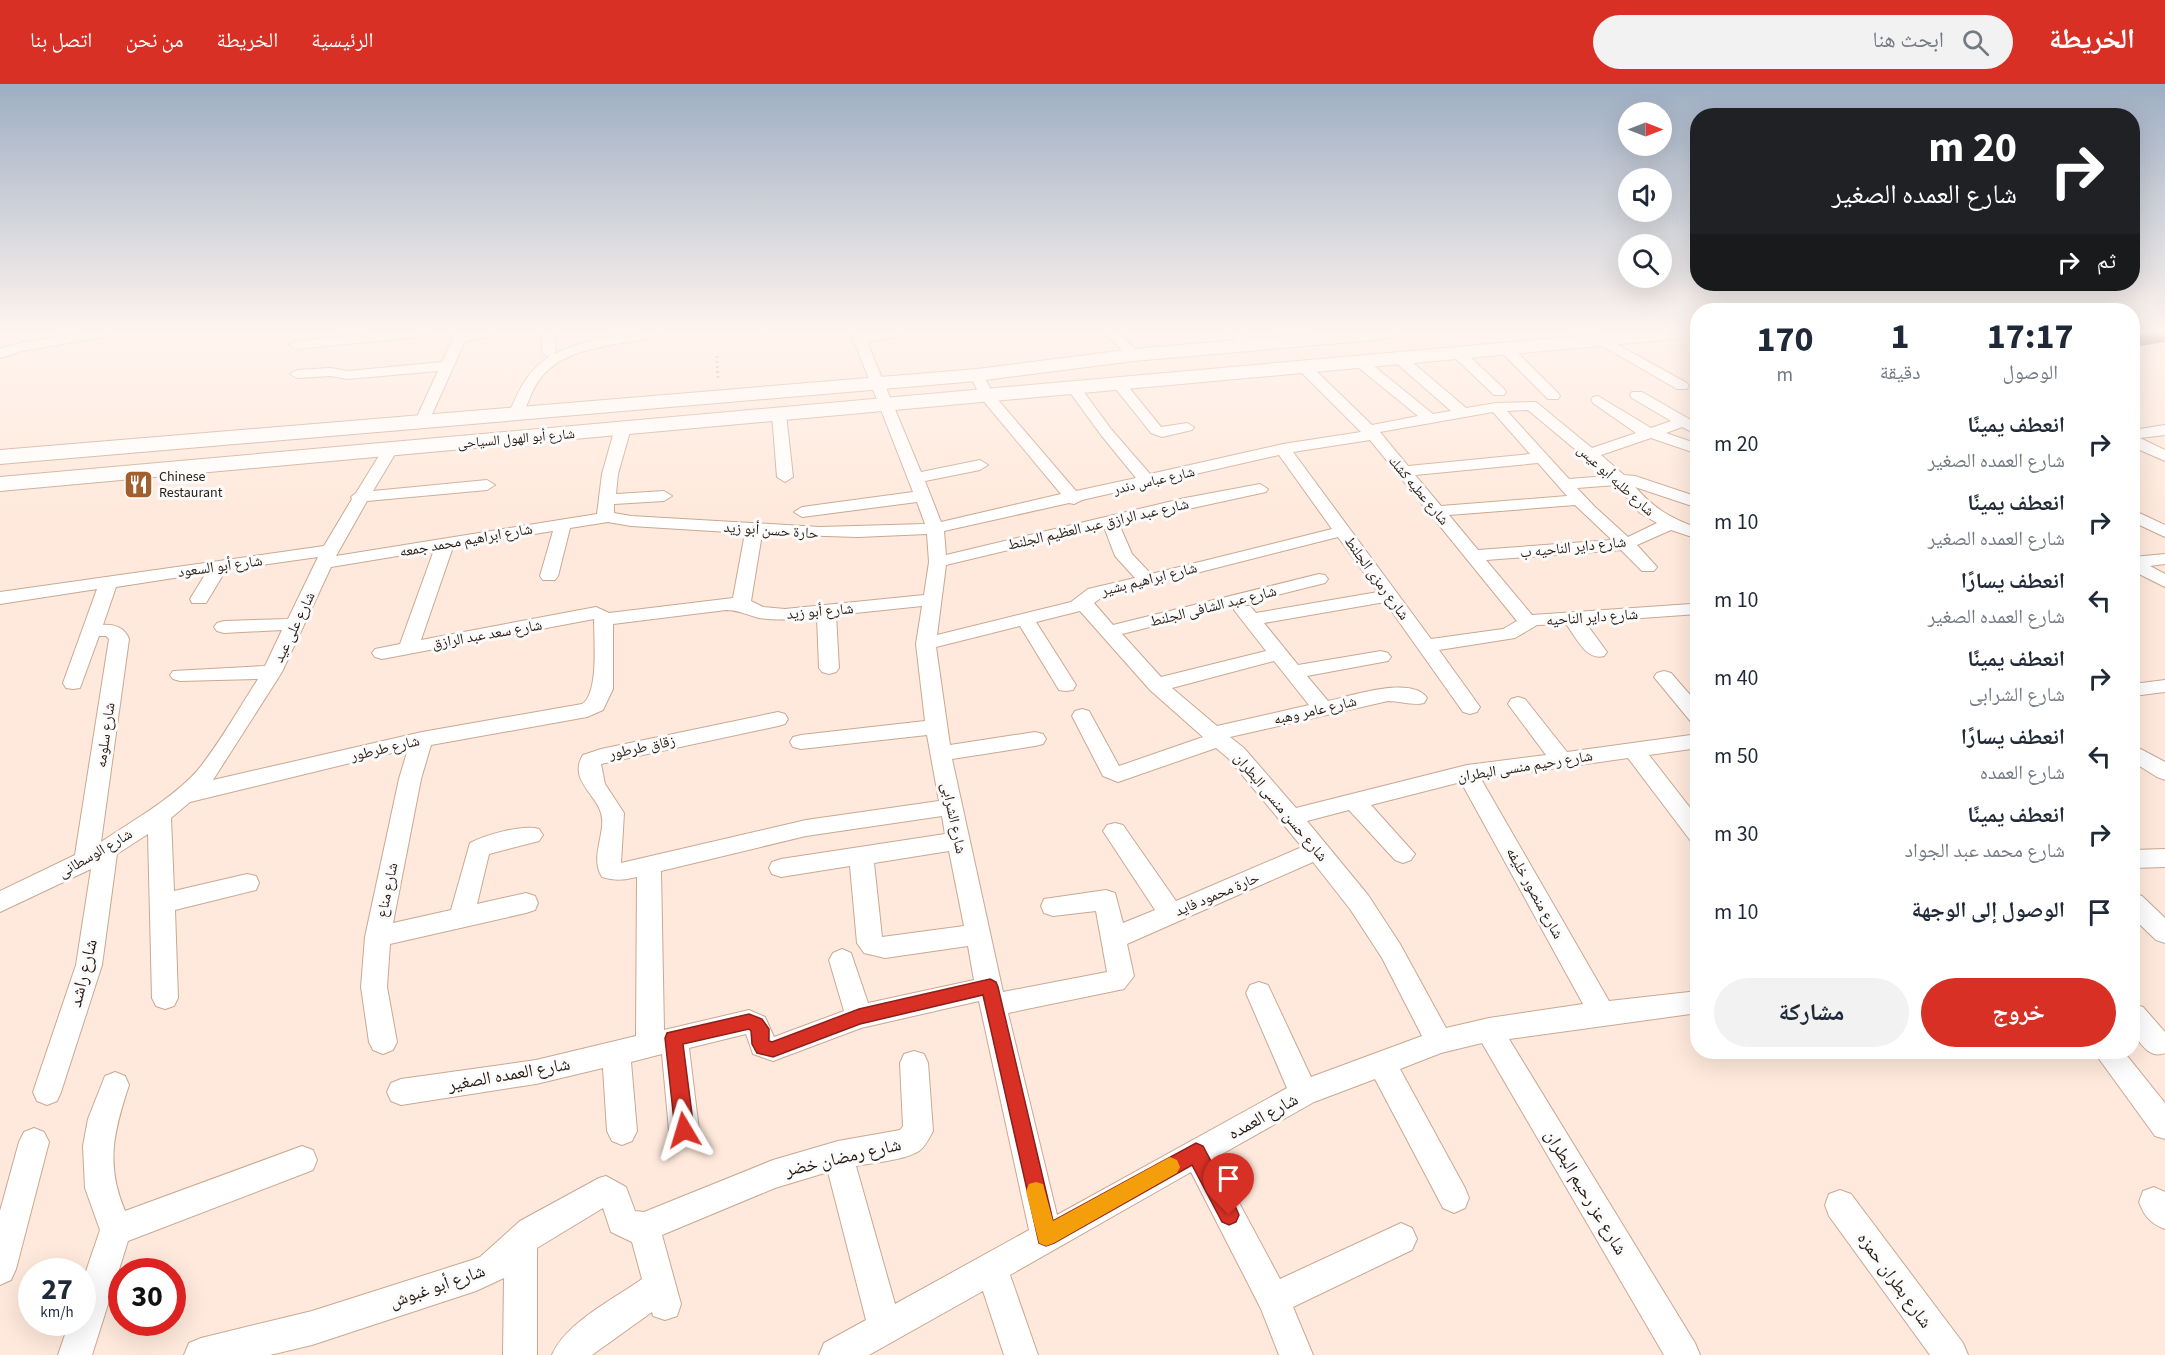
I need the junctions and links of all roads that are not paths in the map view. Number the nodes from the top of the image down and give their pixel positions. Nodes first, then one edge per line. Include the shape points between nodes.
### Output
1 (435, 392) edge
2 (525, 392) edge
3 (750, 392) edge
4 (881, 392) edge
5 (1007, 392) edge
6 (1077, 392) edge
7 (1126, 392) edge
8 (1330, 392) edge
9 (1397, 392) edge
10 (1439, 392) edge
11 (1492, 392) edge
12 (1549, 392) edge
13 (986, 394) junction
14 (1636, 395) dead end
15 (1553, 396) dead end
16 (1498, 399) junction
17 (1598, 400) dead end
18 (885, 404) junction
19 (1462, 412) junction
20 (516, 413) junction
21 (779, 414) junction
22 (1429, 418) junction
23 (422, 421) junction
24 (1682, 422) junction
25 (1690, 426) edge
26 (1187, 427) dead end
27 (623, 428) junction
28 (2165, 430) edge
29 (1371, 433) junction
30 (1651, 433) junction
31 (2140, 434) edge
32 (202, 439) junction
33 (115, 446) junction
34 (1690, 446) edge
35 (2140, 447) edge
36 (390, 449) junction
37 (1283, 450) junction
38 (1590, 454) junction
39 (2165, 456) edge
40 (0, 457) edge
41 (1542, 458) junction
42 (980, 465) dead end
43 (176, 468) junction
44 (1403, 471) junction
45 (90, 476) junction
46 (785, 477) dead end
47 (1620, 479) junction
48 (1148, 481) junction
49 (1566, 484) junction
50 (2, 485) edge
51 (487, 485) dead end
52 (918, 487) junction
53 (1260, 489) dead end
54 (664, 496) dead end
55 (359, 497) junction
56 (1690, 497) edge
57 (1074, 498) junction
58 (1579, 500) junction
59 (607, 509) junction
60 (1438, 511) junction
61 (802, 512) dead end
62 (2140, 519) edge
63 (1110, 522) junction
64 (563, 524) junction
65 (1670, 524) junction
66 (754, 528) junction
67 (934, 528) junction
68 (1342, 531) junction
69 (1690, 531) edge
70 (2165, 532) edge
71 (445, 544) junction
72 (1626, 544) junction
73 (1472, 556) junction
74 (327, 557) junction
75 (2165, 559) edge
76 (938, 562) junction
77 (2140, 562) edge
78 (220, 566) junction
79 (1648, 567) dead end
80 (2140, 567) edge
81 (549, 576) dead end
82 (1319, 579) dead end
83 (1146, 580) junction
84 (110, 581) junction
85 (2165, 582) edge
86 (1389, 596) junction
87 (0, 597) edge
88 (199, 599) dead end
89 (931, 600) junction
90 (1235, 600) junction
91 (741, 604) junction
92 (1084, 604) junction
93 (826, 610) junction
94 (1690, 610) edge
95 (597, 617) junction
96 (1572, 618) junction
97 (1025, 619) junction
98 (1251, 620) junction
99 (1528, 622) junction
100 (295, 624) junction
101 (224, 627) dead end
102 (92, 631) junction
103 (1107, 632) junction
104 (926, 644) junction
105 (1426, 646) junction
106 (408, 648) junction
107 (1597, 652) dead end
108 (382, 653) dead end
109 (1279, 654) junction
110 (1381, 657) dead end
111 (829, 668) dead end
112 (272, 672) junction
113 (1293, 672) junction
114 (180, 675) dead end
115 (1664, 676) dead end
116 (73, 683) dead end
117 (1066, 685) dead end
118 (1157, 685) junction
119 (2163, 687) edge
120 (2140, 689) edge
121 (1417, 698) dead end
122 (1518, 704) dead end
123 (1322, 707) junction
124 (1470, 707) dead end
125 (1690, 707) edge
126 (1082, 716) dead end
127 (778, 719) dead end
128 (936, 727) junction
129 (1215, 736) junction
130 (422, 739) junction
131 (1035, 739) dead end
132 (801, 742) dead end
133 (1690, 742) edge
134 (1633, 750) junction
135 (940, 754) junction
136 (2140, 756) edge
137 (1562, 760) junction
138 (2165, 772) edge
139 (1467, 773) junction
140 (184, 795) junction
141 (1354, 801) junction
142 (951, 807) junction
143 (159, 815) junction
144 (1291, 817) junction
145 (1690, 824) edge
146 (1115, 831) dead end
147 (531, 835) dead end
148 (959, 841) junction
149 (1318, 850) junction
150 (1403, 855) dead end
151 (96, 856) junction
152 (861, 856) junction
153 (2165, 858) edge
154 (2140, 859) edge
155 (649, 865) junction
156 (781, 868) dead end
157 (247, 883) dead end
158 (526, 903) dead end
159 (162, 904) junction
160 (3, 906) edge
161 (1053, 906) dead end
162 (2140, 910) edge
163 (1171, 914) junction
164 (462, 917) junction
165 (2165, 933) edge
166 (978, 934) junction
167 (378, 937) junction
168 (1115, 938) junction
169 (842, 960) dead end
170 (1259, 993) dead end
171 (991, 996) junction
172 (165, 998) dead end
173 (1690, 1003) edge
174 (1602, 1013) junction
175 (859, 1017) junction
176 (2140, 1025) edge
177 (1489, 1030) junction
178 (1439, 1041) junction
179 (383, 1042) dead end
180 (662, 1042) junction
181 (2152, 1043) edge
182 (616, 1054) junction
183 (2113, 1059) edge
184 (1381, 1062) junction
185 (914, 1063) dead end
186 (115, 1085) dead end
187 (47, 1092) dead end
188 (401, 1092) dead end
189 (1304, 1093) junction
190 (2165, 1126) edge
191 (684, 1130) dead end
192 (622, 1131) dead end
193 (34, 1142) dead end
194 (1196, 1152) junction
195 (838, 1155) junction
196 (302, 1160) dead end
197 (1454, 1198) dead end
198 (1840, 1205) dead end
199 (656, 1223) junction
200 (116, 1230) junction
201 (1046, 1235) junction
202 (1401, 1239) dead end
203 (520, 1240) junction
204 (991, 1267) junction
205 (0, 1269) edge
206 (1273, 1299) junction
207 (885, 1328) junction
208 (75, 1355) edge
209 (201, 1355) edge
210 (519, 1355) edge
211 (570, 1355) edge
212 (836, 1355) edge
213 (1021, 1355) edge
214 (1296, 1355) edge
215 (1683, 1355) edge
216 (1951, 1355) edge

1 - 23 street
2 - 20 street
3 - 20 main road, شارع أبو الهول السياحى
4 - 18 street, شارع الشرابى
5 - 13 main road, شارع أبو الهول السياحى
6 - 48 street
7 - 26 street via 1156,430
8 - 29 street, شارع عطيه كشك
9 - 22 street
10 - 19 street
11 - 16 street
12 - 15 street
13 - 18 main road, شارع أبو الهول السياحى
13 - 57 street
14 - 24 street
16 - 19 street, شارع طلبه أبو عيس
16 - 38 street, شارع طلبه أبو عيس via 1532,405
16 - 41 street
17 - 30 street
18 - 21 main road, شارع أبو الهول السياحى
18 - 52 street, شارع الشرابى
19 - 22 street, شارع طلبه أبو عيس
20 - 23 main road, شارع أبو الهول السياحى
21 - 27 main road, شارع أبو الهول السياحى
21 - 46 street
22 - 29 street, شارع طلبه أبو عيس
23 - 32 main road, شارع أبو الهول السياحى
24 - 25 street
24 - 30 street
27 - 36 main road, شارع أبو الهول السياحى
27 - 59 street via 609,474
28 - 31 street
29 - 37 street, شارع عباس دندر
29 - 44 street, شارع عطيه كشك
30 - 34 street
30 - 38 street
32 - 33 main road, شارع أبو الهول السياحى
32 - 43 main road via 178,454
33 - 40 main road, شارع أبو الهول السياحى
33 - 45 main road via 113,460
35 - 39 street
36 - 43 main road, شارع أبو الهول السياحى
36 - 55 street, شارع على عيد
37 - 48 street, شارع عباس دندر
37 - 68 street, شارع رمزى الجلنط
38 - 47 street, شارع طلبه أبو عيس
41 - 44 street
41 - 49 street
42 - 52 street
43 - 45 main road, شارع أبو الهول السياحى
44 - 60 street, شارع عطيه كشك
45 - 50 main road, شارع أبو الهول السياحى
47 - 49 street
47 - 56 street
47 - 65 street, شارع طلبه أبو عيس via 1646,508
48 - 57 street, شارع عباس دندر
49 - 58 street
51 - 55 street
52 - 61 street
52 - 67 street, شارع الشرابى
53 - 63 street, شارع عبد الرازق عبد العظيم الجلنط
54 - 59 street
55 - 74 street, شارع على عيد
57 - 67 street, شارع عباس دندر
58 - 60 street
58 - 72 street
59 - 64 street, شارع ابراهيم محمد جمعه
59 - 66 street, حارة حسن أبو زيد via 631,521
60 - 73 street, شارع عطيه كشك
62 - 70 street
63 - 76 street, شارع عبد الرازق عبد العظيم الجلنط
63 - 83 street via 1124,556
64 - 71 street, شارع ابراهيم محمد جمعه
64 - 81 street
65 - 69 street, شارع طلبه أبو عيس
65 - 72 street, شارع داير الناحيه ب
66 - 67 street, حارة حسن أبو زيد via 811,533 891,533
66 - 91 street
67 - 76 street, شارع الشرابى
68 - 83 street, شارع ابراهيم بشير
68 - 86 street, شارع رمزى الجلنط
71 - 74 street, شارع ابراهيم محمد جمعه
71 - 106 street
72 - 73 street, شارع داير الناحيه ب
72 - 79 street
73 - 99 street, شارع عطيه كشك
74 - 78 street, شارع أبو السعود
74 - 100 street, شارع على عيد
75 - 77 street
76 - 89 street, شارع الشرابى
78 - 84 street, شارع أبو السعود
78 - 88 street
80 - 85 street
82 - 90 street, شارع عبد الشافى الجلنط
83 - 92 street, شارع ابراهيم بشير via 1095,592
84 - 87 street, شارع أبو السعود
84 - 102 street
86 - 98 street
86 - 105 street, شارع رمزى الجلنط
89 - 93 street, شارع أبو زيد
89 - 104 street, شارع الشرابى
90 - 98 street
90 - 103 street, شارع عبد الشافى الجلنط
91 - 93 street, شارع أبو زيد via 773,614
91 - 95 street, شارع أبو زيد
92 - 97 street, شارع ابراهيم بشير
92 - 103 street, شارع حسن منسى البطران
93 - 111 street
94 - 96 street, شارع داير الناحيه
95 - 106 street, شارع سعد عبد الرازق
95 - 130 street, شارع طرطور via 603,689 596,705 587,710
96 - 99 street, شارع داير الناحيه
96 - 107 street
97 - 104 street, شارع ابراهيم بشير
97 - 117 street
98 - 109 street
99 - 105 street, شارع داير الناحيه via 1508,633
100 - 101 street
100 - 112 street, شارع على عيد
102 - 116 street
102 - 151 street, شارع سلومه via 109,630 119,639
103 - 118 street, شارع حسن منسى البطران
104 - 128 street, شارع الشرابى
105 - 124 street, شارع رمزى الجلنط
106 - 108 street, شارع سعد عبد الرازق
109 - 113 street
109 - 118 street
110 - 113 street
112 - 114 street
112 - 140 street, شارع على عيد via 221,754
113 - 123 street
115 - 125 street
118 - 129 street, شارع حسن منسى البطران
119 - 120 street
121 - 123 street, شارع عامر وهبه via 1388,694
122 - 137 street
123 - 129 street, شارع عامر وهبه
126 - 129 street, شارع عامر وهبه via 1111,771 1118,774
127 - 155 street, زقاق طرطور via 591,760 594,785 613,813 609,868 621,872
128 - 132 street
128 - 135 street, شارع الشرابى
129 - 144 street, شارع حسن منسى البطران via 1236,753
130 - 140 street, شارع طرطور
130 - 167 street, شارع مناع via 410,779
131 - 135 street
133 - 134 street, شارع رحيم منسى البطران
134 - 137 street, شارع رحيم منسى البطران
134 - 145 street
135 - 142 street, شارع الشرابى
136 - 138 street
137 - 139 street, شارع رحيم منسى البطران
139 - 141 street, شارع رحيم منسى البطران
139 - 174 street, شارع منصور خليفه
140 - 143 street, شارع الوسطانى
141 - 144 street, شارع رحيم منسى البطران
141 - 150 street
142 - 148 street, شارع الشرابى
142 - 155 street, زقاق طرطور via 806,828
143 - 151 street, شارع الوسطانى
143 - 159 street
144 - 149 street, شارع حسن منسى البطران
146 - 163 street
147 - 164 street via 478,849
148 - 152 street
148 - 166 street, شارع الشرابى
149 - 163 street, حارة محمود فايد
149 - 178 street, شارع حسن منسى البطران via 1391,951
151 - 160 street, شارع الوسطانى
151 - 187 street, شارع راشد via 89,964
152 - 156 street
152 - 166 street via 873,946 885,948
153 - 154 street
155 - 180 street
157 - 159 street
158 - 164 street
159 - 172 street
161 - 168 street via 1106,900
162 - 165 street
163 - 168 street, حارة محمود فايد
164 - 167 street
166 - 171 street, شارع الشرابى
167 - 179 street, شارع مناع via 374,987
168 - 171 street, شارع العمده الصغير via 1122,973 1115,981
169 - 175 street
170 - 189 street
171 - 175 street, شارع العمده الصغير
171 - 201 street, شارع الشرابى
173 - 174 street, شارع العمده
174 - 177 street, شارع العمده
175 - 180 street, شارع العمده الصغير via 773,1049 763,1047 760,1029 749,1022
176 - 181 street
177 - 178 street, شارع العمده
177 - 215 street, شارع عز رحيم البطران
178 - 184 street, شارع العمده
180 - 182 street, شارع العمده الصغير
180 - 191 street
182 - 188 street, شارع العمده الصغير via 536,1072
182 - 192 street
183 - 190 street
184 - 189 street, شارع العمده
184 - 197 street
185 - 195 street, شارع رمضان خضر via 918,1125 914,1137 908,1142
186 - 200 street via 100,1130 99,1178
189 - 194 street, شارع العمده
193 - 205 street
194 - 201 street, شارع العمده
194 - 206 street
195 - 199 street, شارع رمضان خضر via 773,1174
195 - 207 street
196 - 200 street
198 - 216 street, شارع بطران حمزه
199 - 203 street, شارع أبو غبوش via 631,1227 622,1221 615,1197 606,1191
199 - 211 street via 663,1295 581,1342
200 - 208 street
201 - 204 street, شارع العمده
202 - 206 street
203 - 209 street, شارع أبو غبوش via 490,1268 476,1275 312,1328
203 - 210 street
204 - 207 street, شارع العمده
204 - 213 street
206 - 214 street
207 - 212 street, شارع العمده

